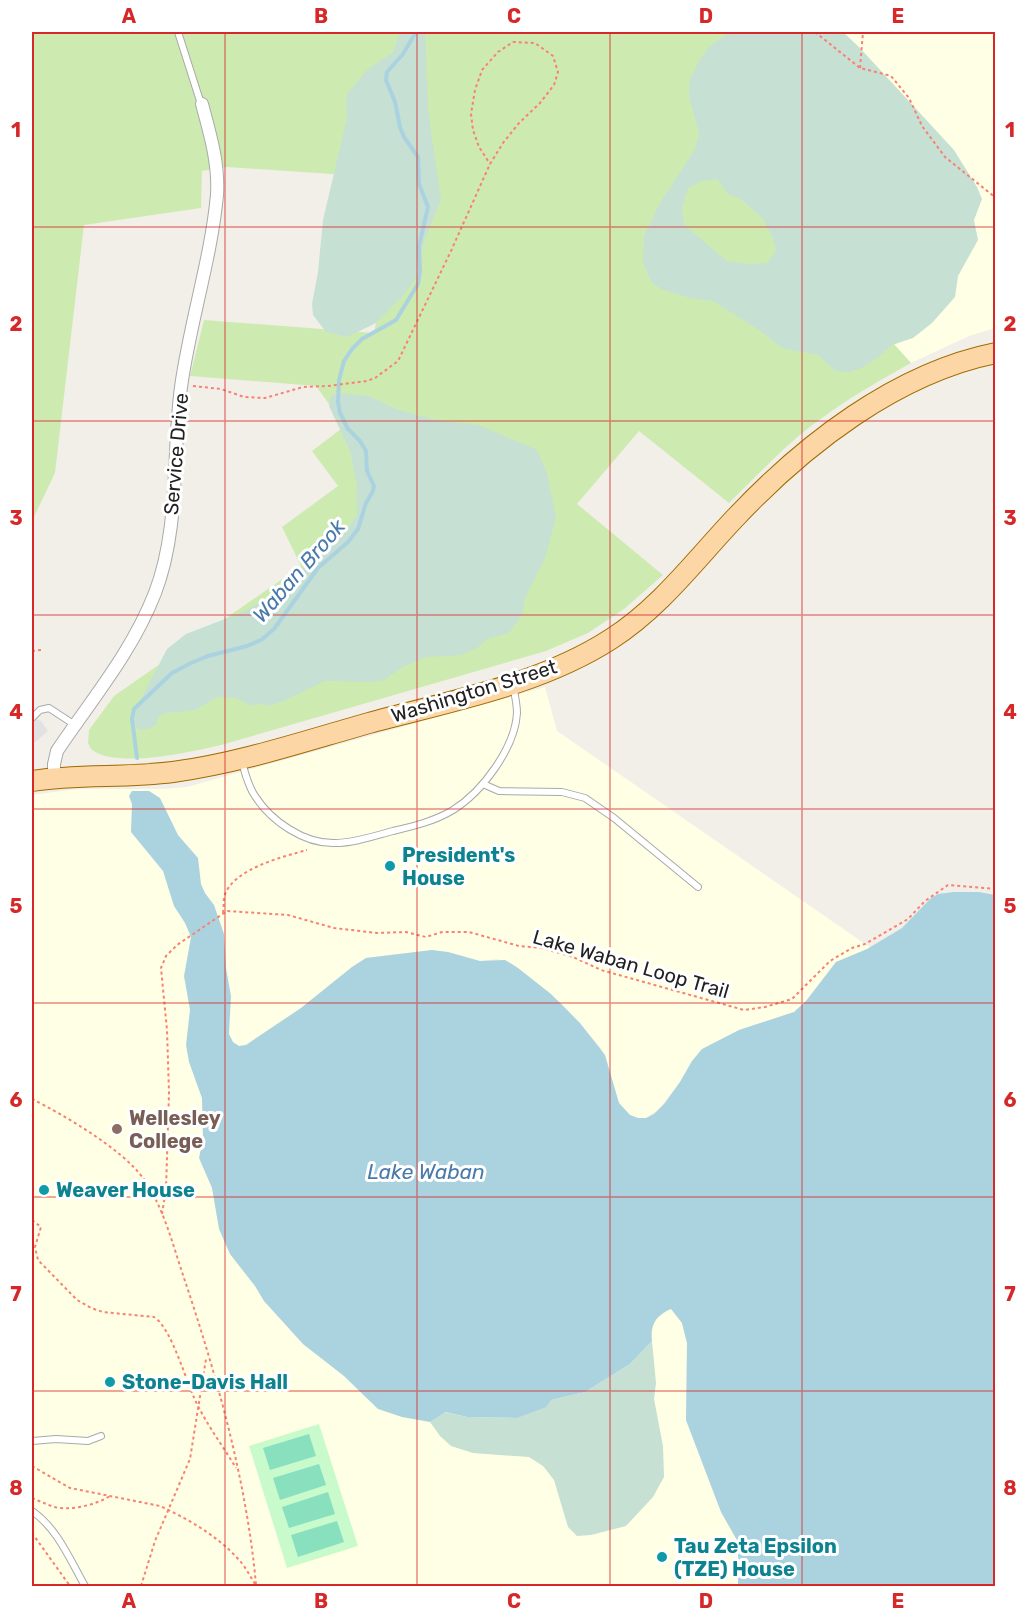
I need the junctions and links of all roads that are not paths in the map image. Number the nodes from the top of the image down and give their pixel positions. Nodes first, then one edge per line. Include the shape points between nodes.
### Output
1 (178, 32) edge
2 (202, 105) joint
3 (996, 353) edge
4 (512, 683) junction
5 (32, 718) edge
6 (75, 725) junction
7 (241, 758) junction
8 (54, 778) junction
9 (32, 781) edge
10 (483, 784) junction
11 (698, 887) dead end
12 (101, 1436) dead end
13 (32, 1441) edge
14 (32, 1511) edge
15 (85, 1587) edge

1 - 2 lane
2 - 6 street, Service Drive via 214,152 215,211 182,385 170,530 162,573 129,649
3 - 4 main road, Washington Street via 922,378 842,424 774,479 637,621 581,656
4 - 7 main road, Washington Street
4 - 10 lane via 516,722 503,753
5 - 6 lane via 49,708
6 - 8 street, Service Drive via 57,751
7 - 8 main road, Washington Street via 169,772
7 - 10 lane via 250,789 266,809 302,836 328,843 363,839 436,819 461,805
8 - 9 main road, Washington Street
10 - 11 lane via 499,791 562,792 585,798
12 - 13 lane via 88,1441
14 - 15 lane via 54,1532

